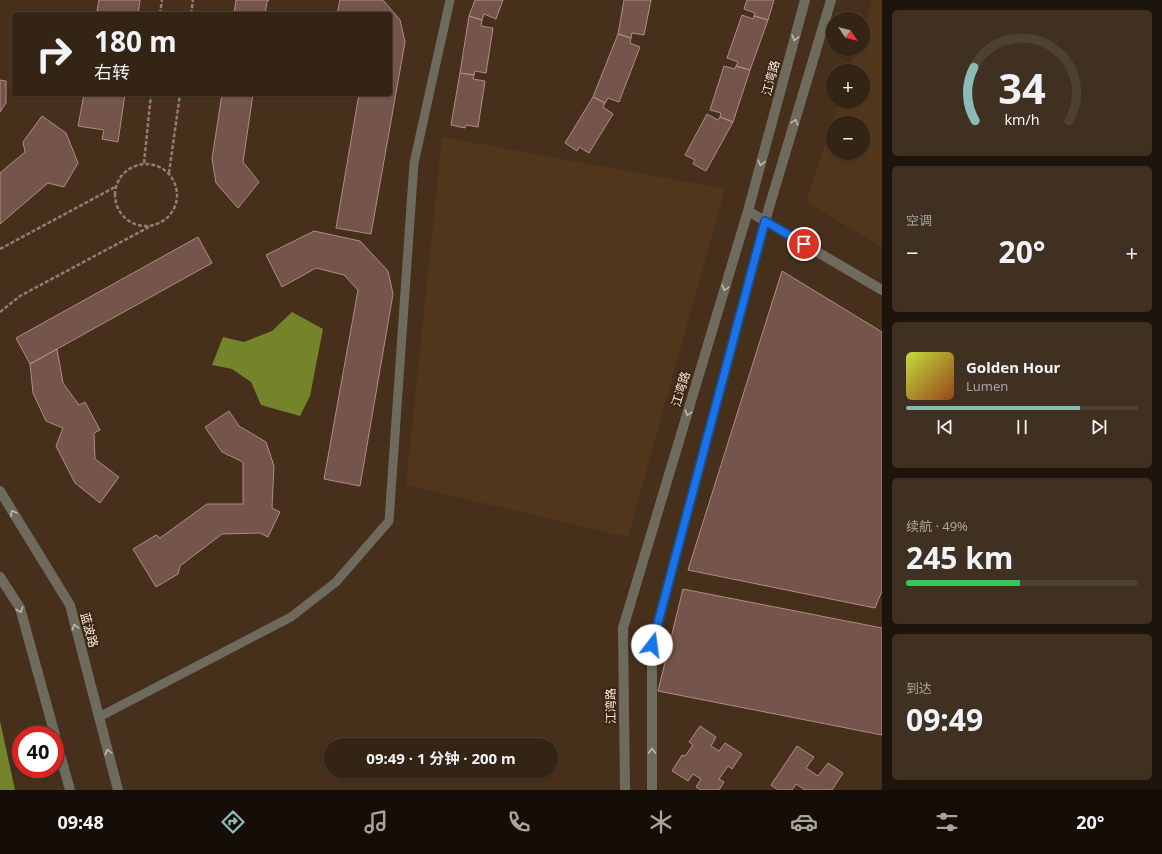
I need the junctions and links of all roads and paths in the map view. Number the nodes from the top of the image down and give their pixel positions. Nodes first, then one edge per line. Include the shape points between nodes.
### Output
1 (162, 0) edge
2 (193, 0) edge
3 (450, 0) edge
4 (805, 0) edge
5 (831, 0) edge
6 (160, 12) edge
7 (191, 12) edge
8 (151, 96) edge
9 (180, 96) edge
10 (144, 163) junction
11 (169, 173) junction
12 (116, 187) junction
13 (748, 211) junction
14 (765, 221) junction
15 (150, 226) junction
16 (0, 249) edge
17 (882, 290) edge
18 (0, 312) edge
19 (0, 491) edge
20 (0, 577) edge
21 (99, 717) junction
22 (52, 726) edge
23 (64, 768) edge
24 (70, 790) edge
25 (118, 790) edge
26 (625, 790) edge
27 (652, 790) edge

1 - 6 path
2 - 7 path
3 - 21 lane via 414,163 389,521 336,582 291,617
4 -> 13 street, 江湾路
14 -> 5 street
8 - 10 path
9 - 11 path
10 - 11 path via 162,167
10 - 12 path via 126,171
11 - 15 path via 177,188 176,205 166,220
12 - 15 path via 117,207 122,216 140,226
12 - 16 path
13 - 14 street
13 -> 26 street, 江湾路 via 623,628
14 - 17 street
27 -> 14 street via 652,645
15 - 18 path via 20,296
21 -> 19 street, 蓝波路 via 70,605
20 -> 22 street via 20,608
25 -> 21 street, 蓝波路
23 - 24 street

